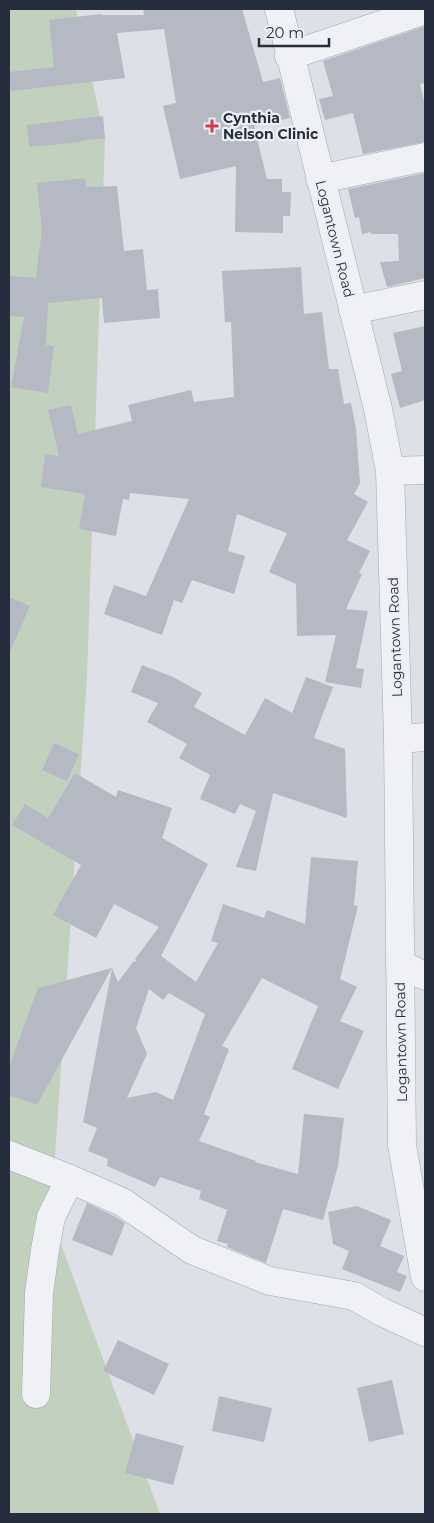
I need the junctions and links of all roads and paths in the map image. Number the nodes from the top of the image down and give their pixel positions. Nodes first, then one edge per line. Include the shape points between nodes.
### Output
1 (278, 9) edge
2 (425, 10) edge
3 (289, 56) junction
4 (425, 157) edge
5 (320, 179) junction
6 (425, 295) edge
7 (353, 310) junction
8 (425, 470) edge
9 (390, 471) junction
10 (425, 737) edge
11 (398, 739) junction
12 (400, 964) junction
13 (425, 976) edge
14 (9, 1155) edge
15 (70, 1180) junction
16 (425, 1276) edge
17 (425, 1332) edge
18 (36, 1394) dead end

1 - 3 street, Logantown Road
2 - 3 street
3 - 5 street, Logantown Road
4 - 5 street
5 - 7 street, Logantown Road
6 - 7 street
7 - 9 street, Logantown Road
8 - 9 street
9 - 11 street, Logantown Road
10 - 11 street
11 - 12 street, Logantown Road
12 - 13 street
12 - 16 street, Logantown Road via 402,1145
14 - 15 street
15 - 17 street via 122,1202 192,1250 270,1281 354,1296
15 - 18 street via 50,1217 39,1293

